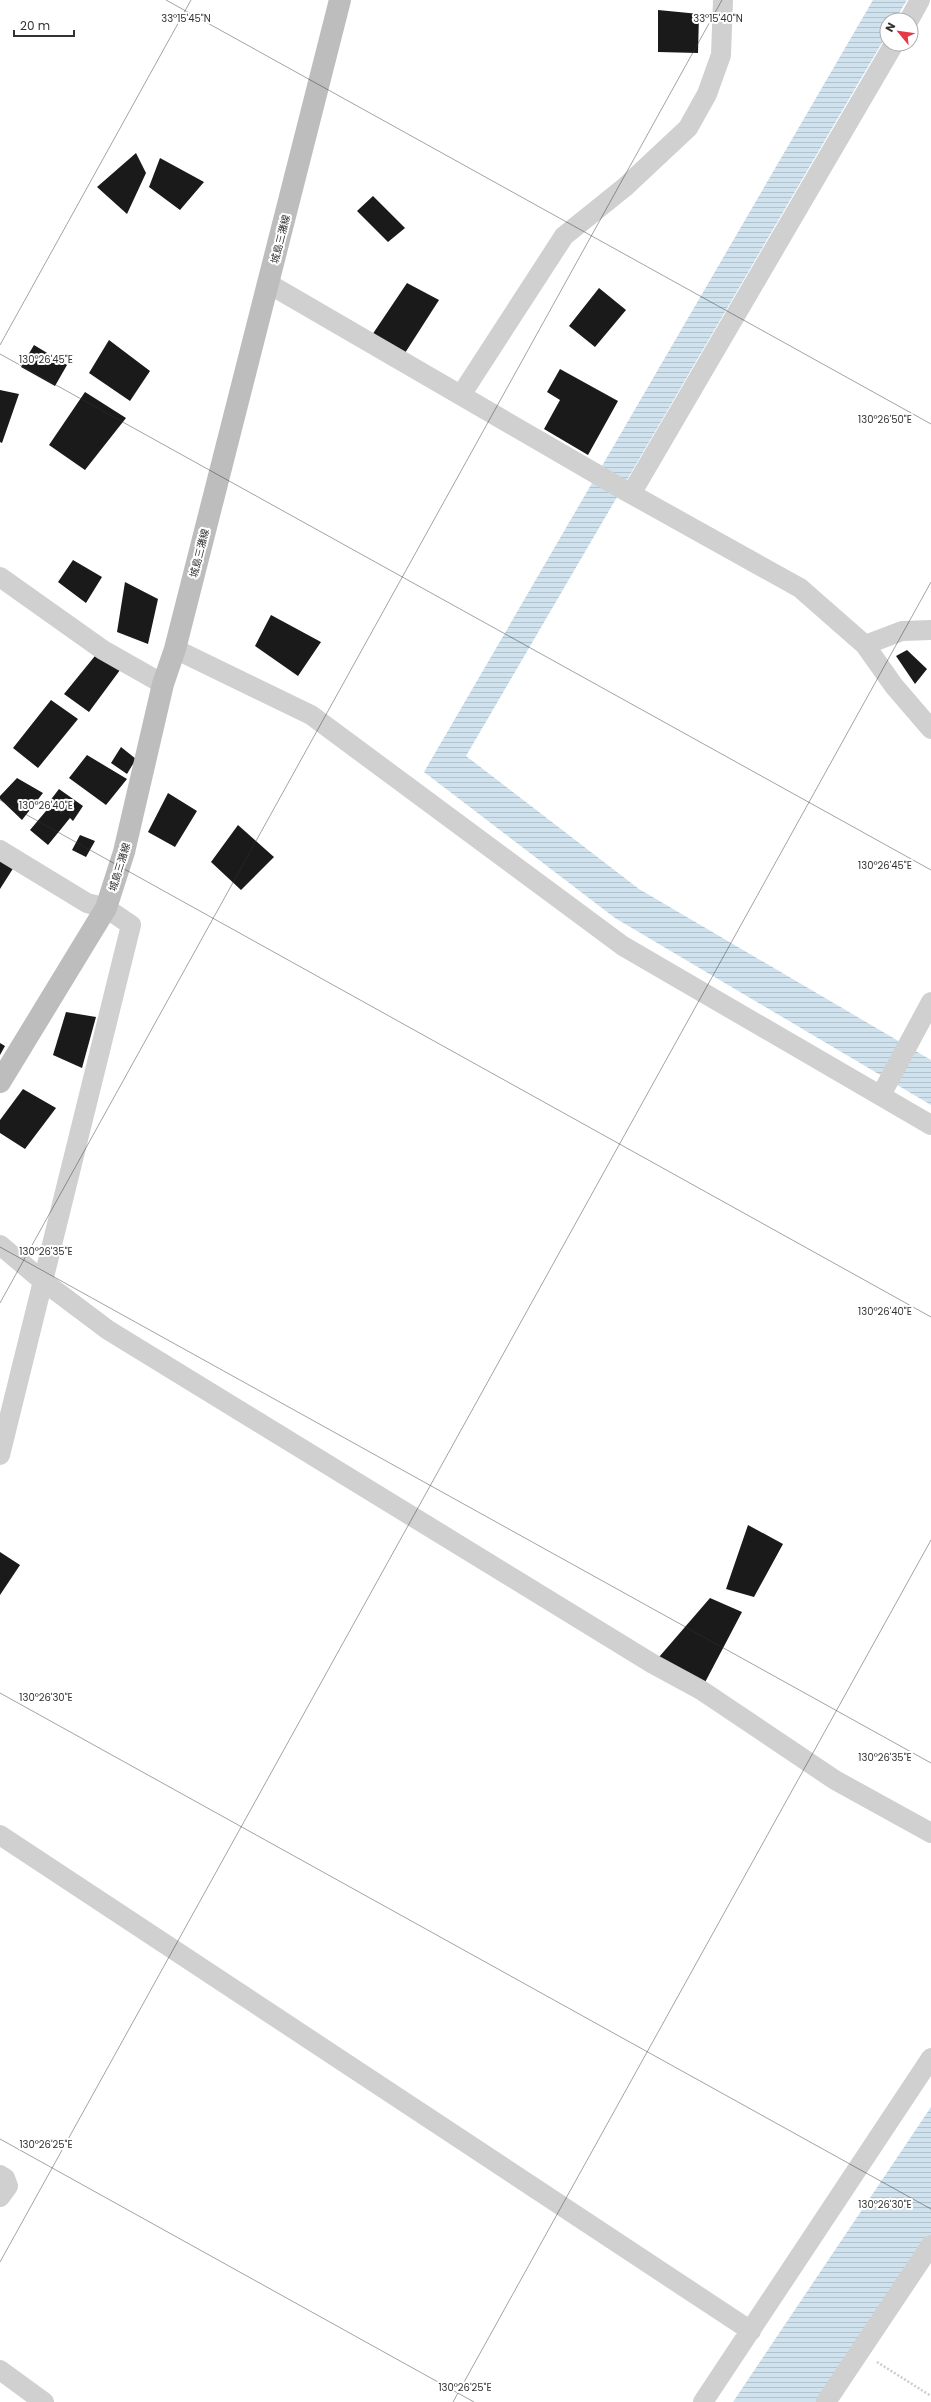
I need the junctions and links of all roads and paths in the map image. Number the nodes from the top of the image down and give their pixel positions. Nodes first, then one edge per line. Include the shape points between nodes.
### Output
1 (340, 0) edge
2 (723, 0) edge
3 (921, 0) edge
4 (931, 6) edge
5 (913, 12) edge
6 (889, 52) edge
7 (269, 284) junction
8 (461, 395) junction
9 (628, 492) junction
10 (0, 577) edge
11 (931, 630) edge
12 (865, 645) junction
13 (175, 648) junction
14 (163, 684) junction
15 (931, 729) edge
16 (0, 850) edge
17 (106, 908) junction
18 (931, 1002) edge
19 (0, 1082) edge
20 (881, 1095) junction
21 (931, 1125) edge
22 (0, 1245) edge
23 (44, 1282) junction
24 (0, 1455) edge
25 (931, 1833) edge
26 (0, 1835) edge
27 (931, 2058) edge
28 (0, 2174) edge
29 (0, 2198) edge
30 (931, 2245) edge
31 (751, 2331) junction
32 (859, 2351) junction
33 (0, 2370) edge
34 (931, 2396) edge
35 (44, 2402) edge
36 (703, 2402) edge
37 (826, 2402) edge

1 - 7 main road, 城島三潴線
2 - 8 street via 721,55 707,94 688,128 625,187 564,236
3 - 4 street
3 - 5 street
6 - 9 street
7 - 8 street
7 - 13 main road, 城島三潴線
8 - 9 street
9 - 12 street via 800,588
10 - 14 street via 103,650
11 - 12 street via 902,631
12 - 15 street via 894,686
13 - 14 main road, 城島三潴線
13 - 20 street via 311,715 623,946
14 - 17 main road, 城島三潴線 via 124,852
16 - 17 street via 87,903
17 - 19 main road, 城島三潴線
17 - 23 street via 131,925
18 - 20 street
20 - 21 street
22 - 23 street
23 - 24 street
23 - 25 street via 108,1330 652,1664 701,1690 835,1780
26 - 31 street
27 - 31 street
28 - 29 street via 8,2186
30 - 32 street
31 - 36 street
32 - 34 path
32 - 37 street
33 - 35 street

